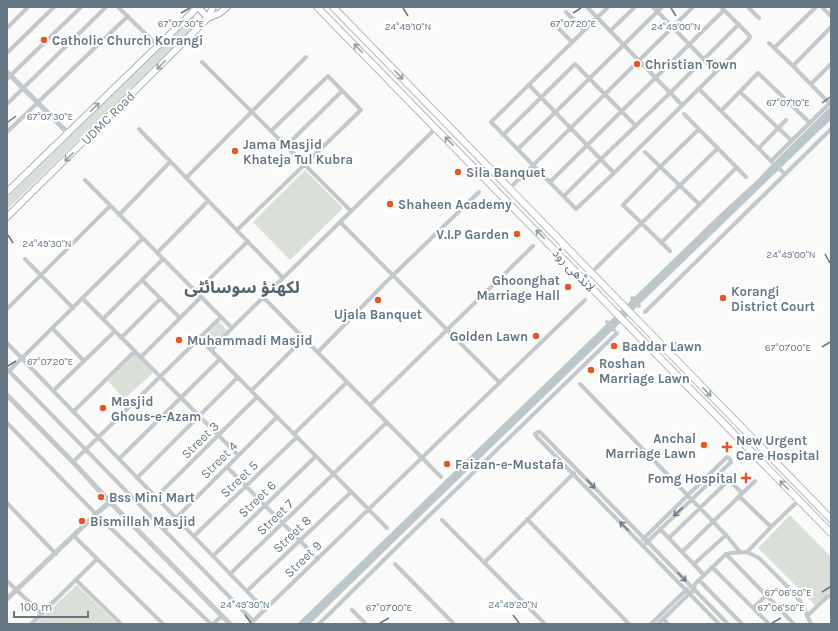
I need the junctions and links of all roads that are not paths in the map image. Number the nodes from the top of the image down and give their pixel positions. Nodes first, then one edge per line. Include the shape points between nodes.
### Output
1 (28, 7) edge
2 (54, 7) edge
3 (81, 7) edge
4 (106, 7) edge
5 (118, 7) edge
6 (198, 7) edge
7 (213, 7) edge
8 (227, 7) edge
9 (316, 7) edge
10 (333, 7) edge
11 (587, 7) edge
12 (608, 7) edge
13 (635, 7) edge
14 (653, 7) edge
15 (662, 7) edge
16 (693, 7) edge
17 (748, 7) edge
18 (816, 7) edge
19 (822, 7) edge
20 (723, 8) edge
21 (566, 12) dead end
22 (657, 12) junction
23 (128, 16) junction
24 (831, 16) edge
25 (208, 18) junction
26 (597, 18) junction
27 (759, 18) dead end
28 (553, 23) dead end
29 (739, 24) junction
30 (672, 27) junction
31 (831, 27) edge
32 (7, 28) edge
33 (584, 30) junction
34 (610, 32) junction
35 (572, 42) junction
36 (769, 43) dead end
37 (624, 45) junction
38 (690, 45) junction
39 (158, 46) junction
40 (774, 48) junction
41 (7, 54) edge
42 (306, 57) dead end
43 (704, 59) junction
44 (639, 61) junction
45 (202, 62) dead end
46 (831, 64) edge
47 (793, 66) junction
48 (716, 72) junction
49 (8, 76) edge
50 (656, 78) junction
51 (589, 79) junction
52 (810, 84) junction
53 (529, 85) junction
54 (22, 88) junction
55 (699, 89) junction
56 (342, 91) junction
57 (740, 92) junction
58 (670, 93) junction
59 (605, 94) junction
60 (541, 97) junction
61 (38, 103) junction
62 (830, 103) edge
63 (7, 104) edge
64 (682, 106) junction
65 (622, 111) junction
66 (721, 111) junction
67 (252, 112) junction
68 (556, 112) junction
69 (684, 114) dead end
70 (786, 120) dead end
71 (810, 123) junction
72 (636, 126) junction
73 (436, 128) junction
74 (571, 128) junction
75 (139, 129) dead end
76 (699, 129) junction
77 (778, 129) junction
78 (831, 129) edge
79 (271, 131) junction
80 (7, 132) edge
81 (68, 133) junction
82 (503, 135) junction
83 (792, 141) junction
84 (587, 145) junction
85 (286, 146) junction
86 (718, 148) junction
87 (759, 148) junction
88 (518, 149) junction
89 (645, 152) dead end
90 (601, 159) junction
91 (772, 161) junction
92 (170, 162) junction
93 (304, 165) junction
94 (533, 165) junction
95 (660, 166) junction
96 (737, 167) junction
97 (614, 173) junction
98 (785, 174) junction
99 (746, 177) dead end
100 (186, 178) junction
101 (85, 180) dead end
102 (550, 182) junction
103 (680, 185) junction
104 (509, 189) junction
105 (7, 192) edge
106 (480, 192) dead end
107 (564, 196) junction
108 (208, 201) junction
109 (699, 204) junction
110 (110, 206) junction
111 (351, 211) junction
112 (119, 215) junction
113 (7, 217) edge
114 (340, 222) junction
115 (641, 223) junction
116 (237, 230) junction
117 (142, 239) junction
118 (248, 241) junction
119 (661, 243) junction
120 (533, 246) dead end
121 (670, 252) dead end
122 (157, 253) junction
123 (25, 259) dead end
124 (163, 259) junction
125 (591, 273) junction
126 (41, 275) junction
127 (393, 275) junction
128 (283, 278) junction
129 (142, 280) junction
130 (196, 292) junction
131 (201, 297) junction
132 (263, 297) junction
133 (82, 298) junction
134 (160, 298) junction
135 (632, 298) dead end
136 (585, 300) dead end
137 (639, 306) dead end
138 (73, 308) junction
139 (7, 309) edge
140 (645, 312) dead end
141 (220, 317) junction
142 (180, 318) junction
143 (103, 319) junction
144 (607, 322) dead end
145 (52, 328) junction
146 (232, 328) junction
147 (447, 330) junction
148 (115, 331) junction
149 (122, 338) junction
150 (199, 338) junction
151 (304, 338) junction
152 (7, 344) edge
153 (676, 344) dead end
154 (211, 350) junction
155 (135, 351) junction
156 (318, 352) junction
157 (668, 352) junction
158 (141, 357) junction
159 (21, 358) junction
160 (220, 359) junction
161 (84, 361) junction
162 (8, 370) edge
163 (160, 377) junction
164 (238, 378) junction
165 (347, 382) junction
166 (500, 383) junction
167 (580, 384) dead end
168 (53, 391) junction
169 (251, 391) junction
170 (7, 395) edge
171 (181, 397) junction
172 (257, 397) junction
173 (370, 405) junction
174 (73, 412) junction
175 (199, 416) junction
176 (277, 416) junction
177 (387, 422) junction
178 (7, 423) edge
179 (296, 435) junction
180 (218, 436) junction
181 (98, 438) junction
182 (85, 450) junction
183 (238, 456) junction
184 (316, 456) junction
185 (422, 458) junction
186 (119, 459) junction
187 (73, 462) junction
188 (227, 467) junction
189 (577, 470) junction
190 (721, 472) junction
191 (334, 474) junction
192 (573, 474) junction
193 (441, 477) dead end
194 (137, 478) junction
195 (729, 480) junction
196 (755, 481) dead end
197 (246, 486) junction
198 (351, 492) junction
199 (688, 495) junction
200 (741, 495) junction
201 (156, 497) junction
202 (692, 500) junction
203 (799, 500) junction
204 (110, 502) junction
205 (7, 503) edge
206 (265, 505) junction
207 (700, 508) junction
208 (369, 509) junction
209 (96, 514) junction
210 (176, 518) junction
211 (527, 519) junction
212 (831, 519) edge
213 (442, 520) dead end
214 (714, 522) junction
215 (283, 524) junction
216 (771, 527) junction
217 (388, 528) dead end
218 (660, 529) junction
219 (164, 530) junction
220 (831, 532) edge
221 (726, 535) junction
222 (74, 536) junction
223 (194, 536) junction
224 (644, 538) junction
225 (669, 538) junction
226 (300, 541) junction
227 (640, 542) junction
228 (647, 542) junction
229 (643, 546) junction
230 (682, 552) junction
231 (740, 552) junction
232 (747, 552) junction
233 (56, 554) junction
234 (726, 554) junction
235 (213, 556) junction
236 (97, 559) junction
237 (318, 559) junction
238 (484, 563) junction
239 (395, 564) dead end
240 (694, 564) junction
241 (712, 567) junction
242 (230, 574) junction
243 (704, 575) junction
244 (76, 580) junction
245 (699, 580) junction
246 (7, 581) edge
247 (692, 587) junction
248 (16, 590) junction
249 (247, 591) junction
250 (688, 592) junction
251 (766, 595) junction
252 (831, 595) edge
253 (7, 599) edge
254 (753, 608) junction
255 (265, 610) junction
256 (352, 610) dead end
257 (42, 614) junction
258 (222, 616) junction
259 (807, 616) junction
260 (663, 619) junction
261 (252, 623) edge
262 (31, 624) edge
263 (121, 624) edge
264 (163, 624) edge
265 (212, 624) edge
266 (230, 624) edge
267 (319, 624) edge
268 (366, 624) edge
269 (454, 624) edge
270 (545, 624) edge
271 (629, 624) edge
272 (651, 624) edge
273 (658, 624) edge
274 (668, 624) edge
275 (719, 624) edge
276 (728, 624) edge
277 (742, 624) edge
278 (769, 624) edge
279 (794, 624) edge
280 (811, 624) edge

1 - 32 street
2 - 41 street
3 - 49 street
4 - 54 street
5 - 23 street
6 - 25 main road
6 - 39 main road, UDMC Road
7 - 25 main road
8 - 25 main road via 220,14
73 -> 9 main road, لانڈھی روڈ
10 -> 104 main road, لانڈھی روڈ
11 - 26 street
12 - 26 street
13 - 34 street
14 - 22 street
15 - 22 street
16 - 30 street
17 - 27 street
18 - 40 street
19 - 24 street
20 - 29 street
20 - 38 street
21 - 33 street
22 - 30 street
22 - 37 street
23 - 39 street
23 - 61 street
25 -> 113 main road, UDMC Road
26 - 33 street
26 - 34 street
28 - 35 street
29 - 43 street
29 - 48 street via 749,35 749,40
30 - 38 street
30 - 44 street
31 - 47 street
33 - 35 street
34 - 37 street
35 - 53 street
36 - 40 street
37 - 44 street
37 - 51 street
38 - 43 street
38 - 50 street
81 -> 39 main road, UDMC Road
40 - 47 street
42 - 67 street
43 - 48 street
43 - 58 street
44 - 50 street
44 - 59 street
45 - 67 street
46 - 52 street
47 - 52 street
48 - 55 street
49 - 54 street
50 - 58 street
50 - 65 street
51 - 59 street
51 - 60 street via 575,64
51 - 68 street
52 - 62 street
53 - 60 street
53 - 82 street via 491,122
54 - 61 street
54 - 63 street
55 - 64 street
55 - 66 street
56 - 79 street via 328,76
56 - 85 street
56 - 93 street via 361,110
57 - 66 street
57 - 71 street via 759,73
57 - 77 street
58 - 64 street
58 - 72 street
59 - 65 street
59 - 74 street
60 - 68 street
60 - 82 street
61 - 80 street
61 - 81 street
62 - 71 street
64 - 97 street
65 - 72 street
65 - 84 street
66 - 87 street
67 - 79 street
67 - 100 street
68 - 74 street
68 - 88 street
69 - 76 street
70 - 77 street
71 - 83 street
72 - 90 street
73 - 111 street
203 -> 73 main road, لانڈھی روڈ
74 - 84 street
74 - 94 street
75 - 92 street
76 - 86 street
76 - 95 street
77 - 83 street
77 - 87 street
78 - 98 street
79 - 85 street
81 - 105 main road, UDMC Road
82 - 88 street
83 - 91 street
84 - 90 street
84 - 102 street
85 - 93 street
86 - 96 street
86 - 103 street
87 - 91 street
88 - 94 street
89 - 95 street
90 - 97 street
90 - 107 street
91 - 98 street
92 - 100 street
92 - 112 street
93 - 111 street
93 - 116 street
94 - 102 street
94 - 104 street
95 - 103 street
95 - 115 street via 623,203
96 - 99 street
96 - 109 street
97 - 107 street via 576,209
98 - 140 street
100 - 108 street
101 - 110 street
102 - 107 street
103 - 109 street
103 - 115 street
104 - 125 main road, لانڈھی روڈ
106 - 127 street
108 - 116 street
108 - 122 street
109 - 119 street
110 - 112 street
110 - 126 street
111 - 114 street
112 - 117 street
114 - 127 street
114 - 128 street
115 - 119 street
115 - 125 street
116 - 118 street
117 - 122 street
117 - 133 street
118 - 128 street
118 - 130 street
119 - 121 street
120 - 147 street
122 - 124 street
123 - 126 street
124 - 129 street
124 - 130 street
125 - 157 main road, لانڈھی روڈ
126 - 138 street
126 - 139 street
127 - 147 street
127 - 156 street
128 - 132 street
129 - 134 street
129 - 143 street
130 - 131 street
131 - 141 street
131 - 142 street
132 - 146 street
132 - 151 street
133 - 138 street
133 - 143 street
134 - 142 street
134 - 149 street
135 - 137 street
136 - 166 street, Street 9
138 - 145 street
141 - 146 street
141 - 150 street
142 - 158 street
143 - 148 street
144 - 267 street via 616,331
145 - 159 street
145 - 161 street
146 - 154 street
147 - 166 street
147 - 173 street
148 - 149 street
148 - 161 street
149 - 155 street
150 - 154 street
150 - 163 street
151 - 156 street
151 - 169 street
152 - 159 street
153 - 157 street
154 - 160 street
155 - 158 street
155 - 174 street
156 - 165 street
157 -> 212 main road
158 - 163 street
159 - 162 street
159 - 168 street
160 - 164 street
160 - 171 street
161 - 168 street
162 - 182 street
163 - 171 street
163 - 181 street
164 - 169 street
164 - 175 street
165 - 173 street
165 - 179 street, Street 5
166 - 185 street, Street 9
167 - 199 street
168 - 174 street
169 - 172 street
170 - 187 street
171 - 175 street
171 - 186 street
172 - 176 street
172 - 180 street, Street 3
173 - 177 street
174 - 181 street
175 - 180 street
175 - 194 street
176 - 179 street
176 - 183 street, Street 4
177 - 185 street
177 - 191 street, Street 7
178 - 209 street
179 - 184 street
179 - 197 street, Street 5
180 - 183 street
180 - 201 street, Street 3
181 - 182 street
181 - 186 street
182 - 187 street
182 - 219 street
183 - 188 street, Street 4
184 - 191 street
184 - 206 street, Street 6
185 - 193 street
185 - 208 street, Street 9
186 - 194 street
187 - 204 street
188 - 197 street
188 - 210 street, Street 4
189 - 192 street
189 - 192 street via 540,432 536,432 536,436
189 -> 224 street
190 - 195 street
190 - 199 street via 731,462 729,458 726,458
190 - 202 street
191 - 198 street
191 - 215 street, Street 7
192 - 211 street
227 -> 192 street
194 - 201 street
195 - 200 street
195 - 207 street
196 - 200 street
197 - 206 street
197 - 223 street, Street 5
198 - 208 street
198 - 226 street, Street 8
199 - 202 street
199 - 224 street
200 - 214 street
200 - 216 street
201 - 210 street
202 - 207 street
202 -> 218 street
203 - 216 street
203 - 220 main road, لانڈھی روڈ
204 - 209 street
204 - 258 street
205 - 233 street
206 - 215 street
206 - 235 street, Street 6
207 - 214 street
207 - 225 street
208 - 217 street
208 - 237 street, Street 9
209 - 222 street
209 - 265 street
210 - 219 street, Street 4
210 - 223 street
211 - 238 street
211 - 271 street
213 - 238 street
214 - 221 street
214 - 230 street
215 - 226 street
215 - 242 street, Street 7
216 - 232 street
218 - 225 street
218 - 228 street
219 - 261 street
221 - 231 street
221 - 240 street
222 - 233 street
222 - 236 street
223 - 235 street
224 - 227 street
224 - 228 street
225 - 230 street
226 - 237 street
226 - 249 street, Street 8
227 - 229 street
228 - 229 street
228 -> 247 street
229 - 250 street
230 - 240 street
231 - 232 street
231 - 234 street
232 - 259 street via 759,558 794,593
233 - 248 street
234 - 241 street
234 - 251 street
235 - 242 street
236 - 244 street
236 - 264 street
237 - 255 street, Street 9
238 - 270 street
239 - 269 street
240 - 243 street
241 - 243 street
241 - 254 street
242 - 249 street
243 - 245 street
244 - 257 street
244 - 263 street
245 - 247 street
245 - 277 street
246 - 248 street
247 - 250 street
247 - 276 street
248 - 253 street
248 - 257 street
249 - 255 street
250 - 260 street
250 - 272 street
250 - 275 street
251 - 254 street
251 - 279 street
252 - 259 street
254 - 278 street
255 - 261 street, Street 9
256 - 268 street
257 - 262 street
258 - 265 street
258 - 266 street
259 - 280 street
260 - 273 street
260 - 274 street

